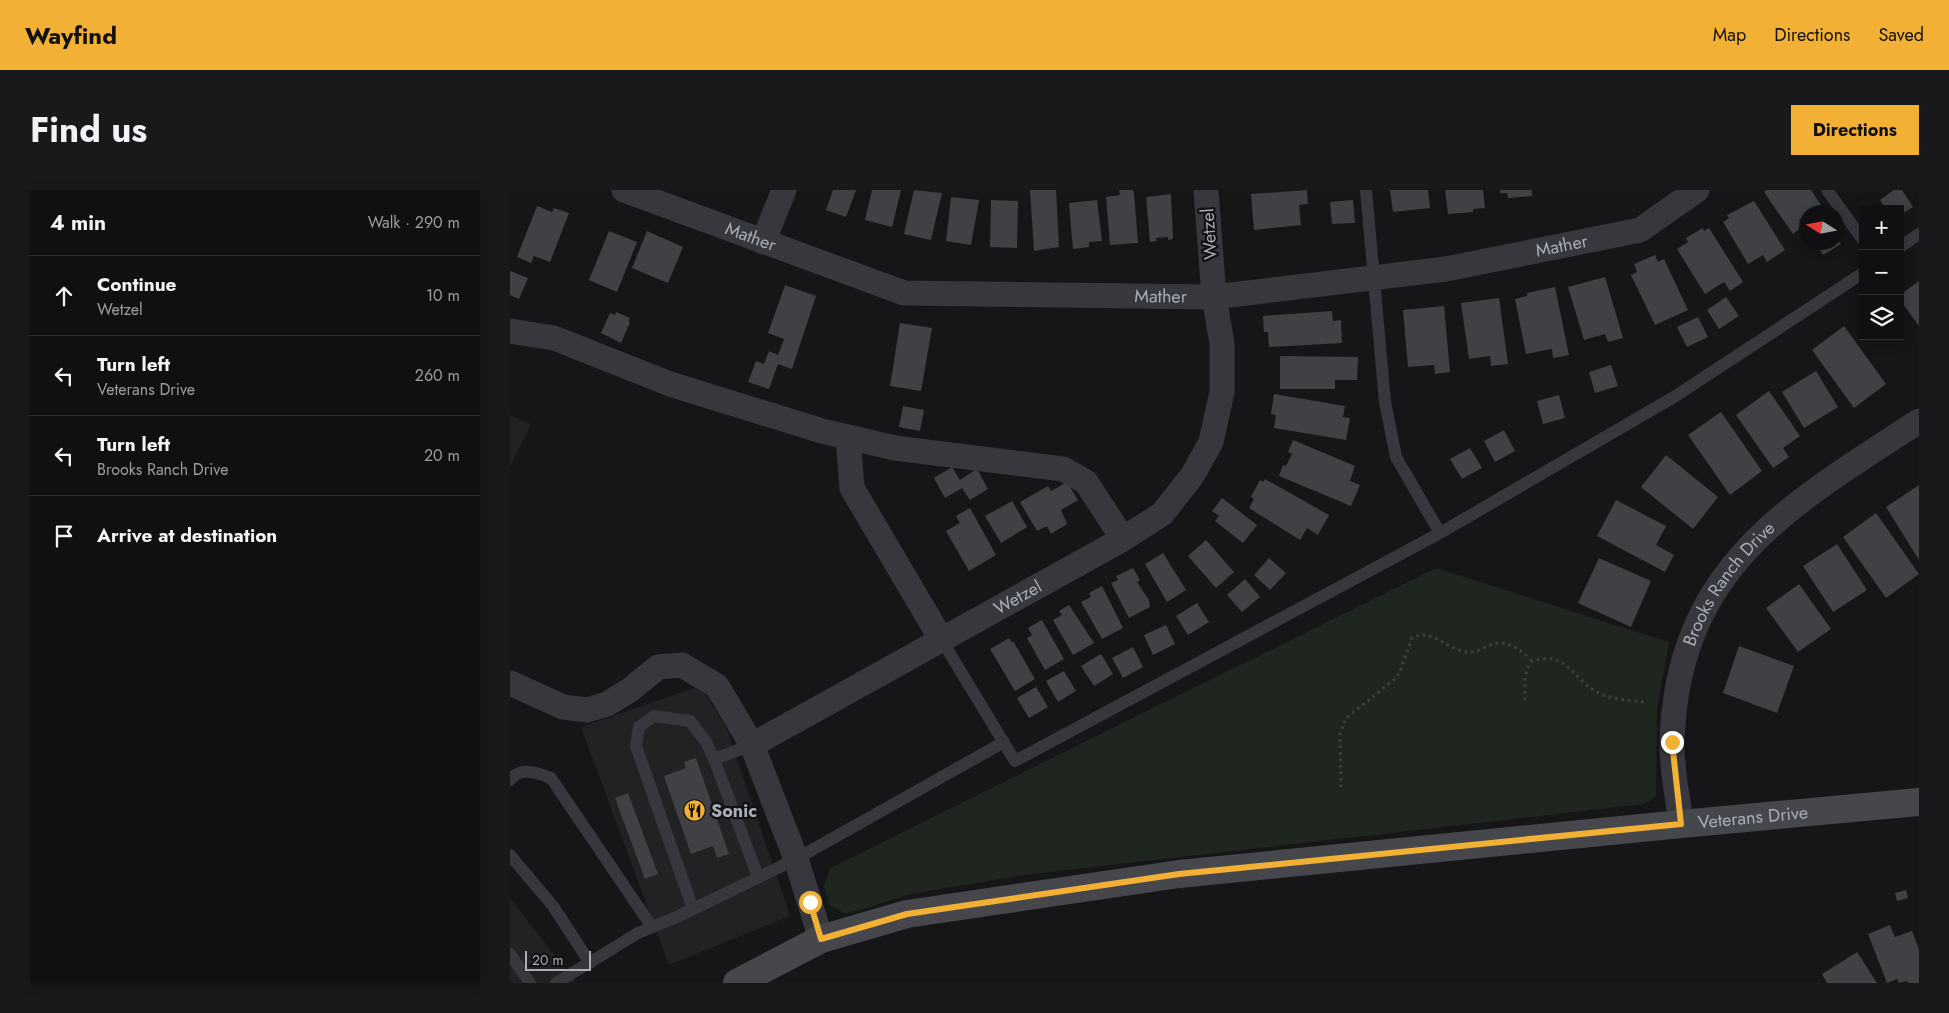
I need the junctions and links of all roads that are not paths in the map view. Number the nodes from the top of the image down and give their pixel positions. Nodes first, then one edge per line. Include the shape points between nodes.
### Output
1 (624, 190) edge
2 (784, 190) edge
3 (1206, 190) edge
4 (1366, 190) edge
5 (1697, 190) edge
6 (1827, 190) edge
7 (1859, 234) edge
8 (1919, 234) edge
9 (763, 242) junction
10 (1904, 244) edge
11 (1859, 276) edge
12 (1374, 278) junction
13 (1214, 297) junction
14 (510, 331) edge
15 (1919, 421) edge
16 (848, 437) junction
17 (1440, 533) junction
18 (1122, 539) junction
19 (941, 639) junction
20 (510, 683) edge
21 (1004, 742) junction
22 (752, 745) junction
23 (714, 758) junction
24 (510, 780) edge
25 (1919, 802) edge
26 (1681, 824) junction
27 (510, 855) edge
28 (796, 859) junction
29 (758, 877) junction
30 (693, 909) junction
31 (652, 927) junction
32 (821, 939) junction
33 (510, 954) edge
34 (590, 963) junction
35 (530, 983) edge
36 (556, 983) edge
37 (737, 983) edge

1 - 9 street, Mather
2 - 9 street
3 - 13 street, Wetzel
4 - 12 lane
5 - 12 street, Mather via 1640,230 1446,269
6 - 7 lane
8 - 10 lane
9 - 13 street, Mather via 904,293
11 - 17 lane via 1674,397
12 - 13 street, Mather
12 - 17 lane via 1385,402 1396,457
13 - 18 street, Wetzel via 1222,343 1222,392 1211,442 1192,476 1162,514
14 - 16 street via 554,338 670,384
15 - 26 street, Brooks Ranch Drive via 1808,494 1766,529 1729,569 1706,602 1686,656 1676,703 1672,742
16 - 18 street via 895,448 1064,469 1086,482
16 - 19 street via 852,488
17 - 21 lane via 1015,761
18 - 19 street, Wetzel
19 - 21 lane
19 - 22 street, Wetzel
20 - 22 street via 563,707 587,710 607,704 658,668 682,666 717,686
21 - 28 lane
22 - 23 lane
22 - 28 street
23 - 29 lane
23 - 30 lane via 690,721 654,716 639,727 636,746
24 - 31 lane via 514,775 531,771 551,778
25 - 26 main road, Veterans Drive
26 - 32 main road, Veterans Drive via 1179,874 907,914
27 - 34 lane via 553,906
28 - 29 lane
28 - 32 street
29 - 30 lane
30 - 31 lane
31 - 34 lane
32 - 37 main road, Veterans Drive
33 - 35 lane
34 - 36 lane

